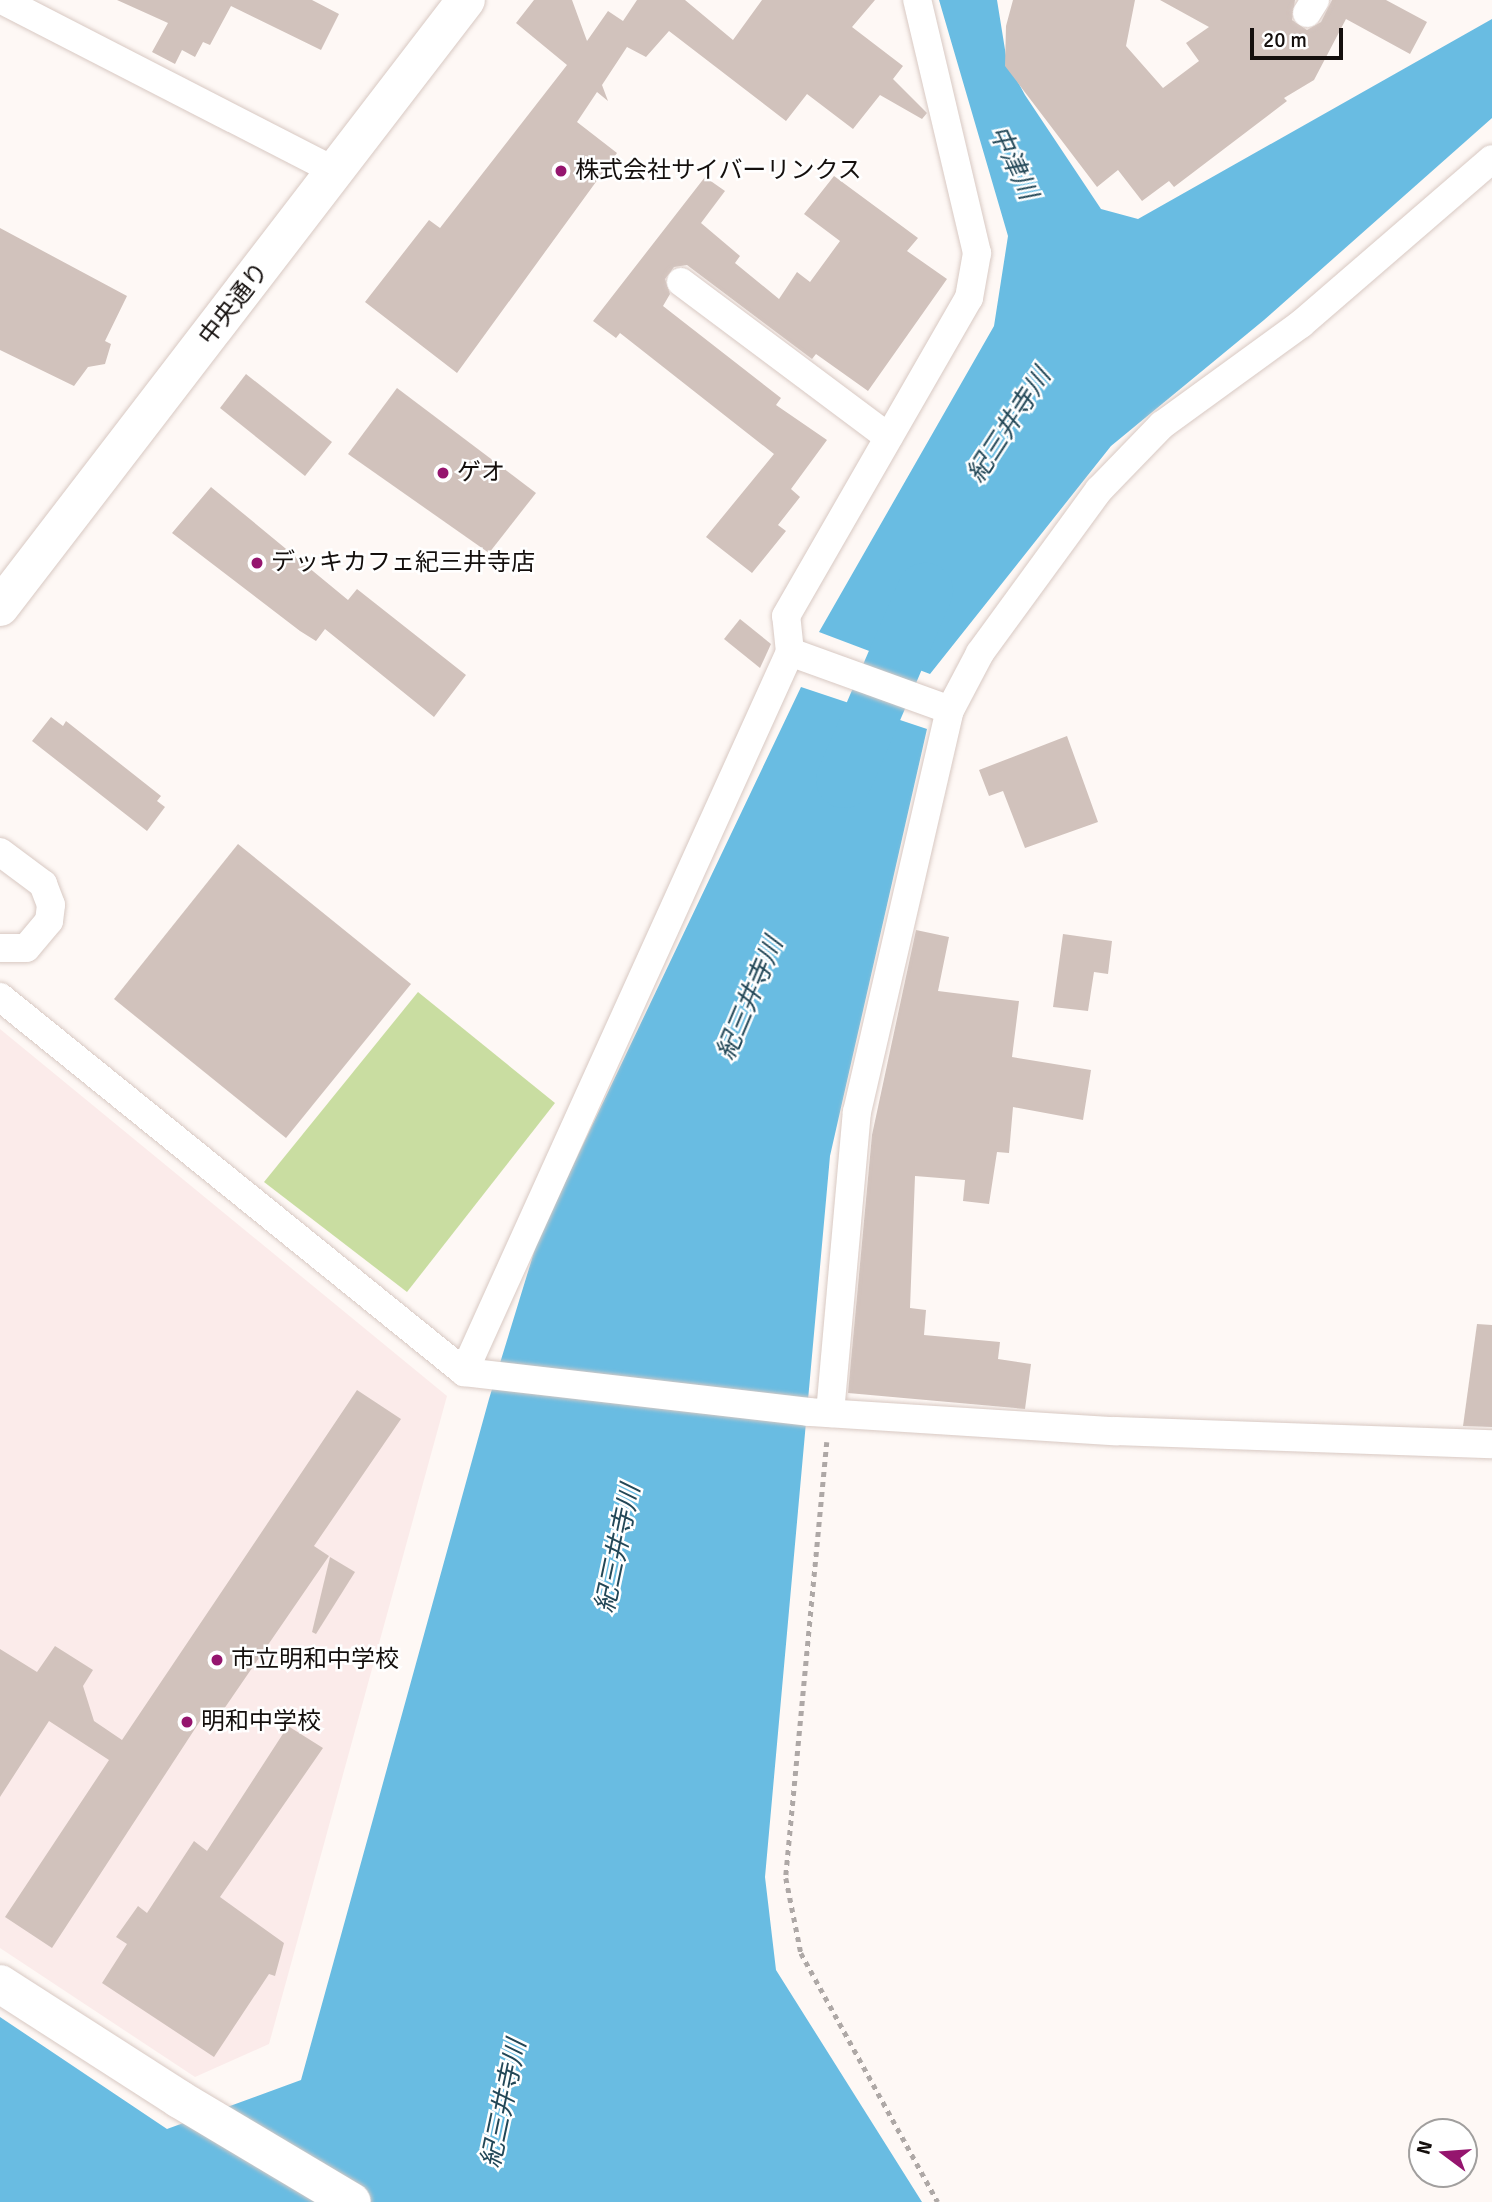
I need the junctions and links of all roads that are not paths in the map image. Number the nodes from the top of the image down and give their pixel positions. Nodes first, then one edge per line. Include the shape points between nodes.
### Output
1 (2, 0) edge
2 (466, 0) edge
3 (917, 0) edge
4 (1492, 159) edge
5 (336, 172) junction
6 (681, 282) dead end
7 (888, 437) junction
8 (0, 607) edge
9 (798, 654) junction
10 (940, 706) junction
11 (0, 852) edge
12 (0, 948) edge
13 (0, 997) edge
14 (475, 1372) junction
15 (819, 1413) junction
16 (1492, 1444) edge
17 (0, 1984) edge
18 (352, 2202) edge

1 - 5 street
2 - 5 main road, 中央通り
3 - 7 street via 977,253 969,298
4 - 10 street via 1301,324 1163,425 1099,489
5 - 8 main road, 中央通り
6 - 7 street
7 - 9 street via 786,616
9 - 10 street
9 - 14 street
10 - 15 street via 857,1112
11 - 12 street via 43,884 51,905 49,921 26,948
13 - 14 street
14 - 15 street
15 - 16 street via 1115,1431
17 - 18 main road via 179,2099

